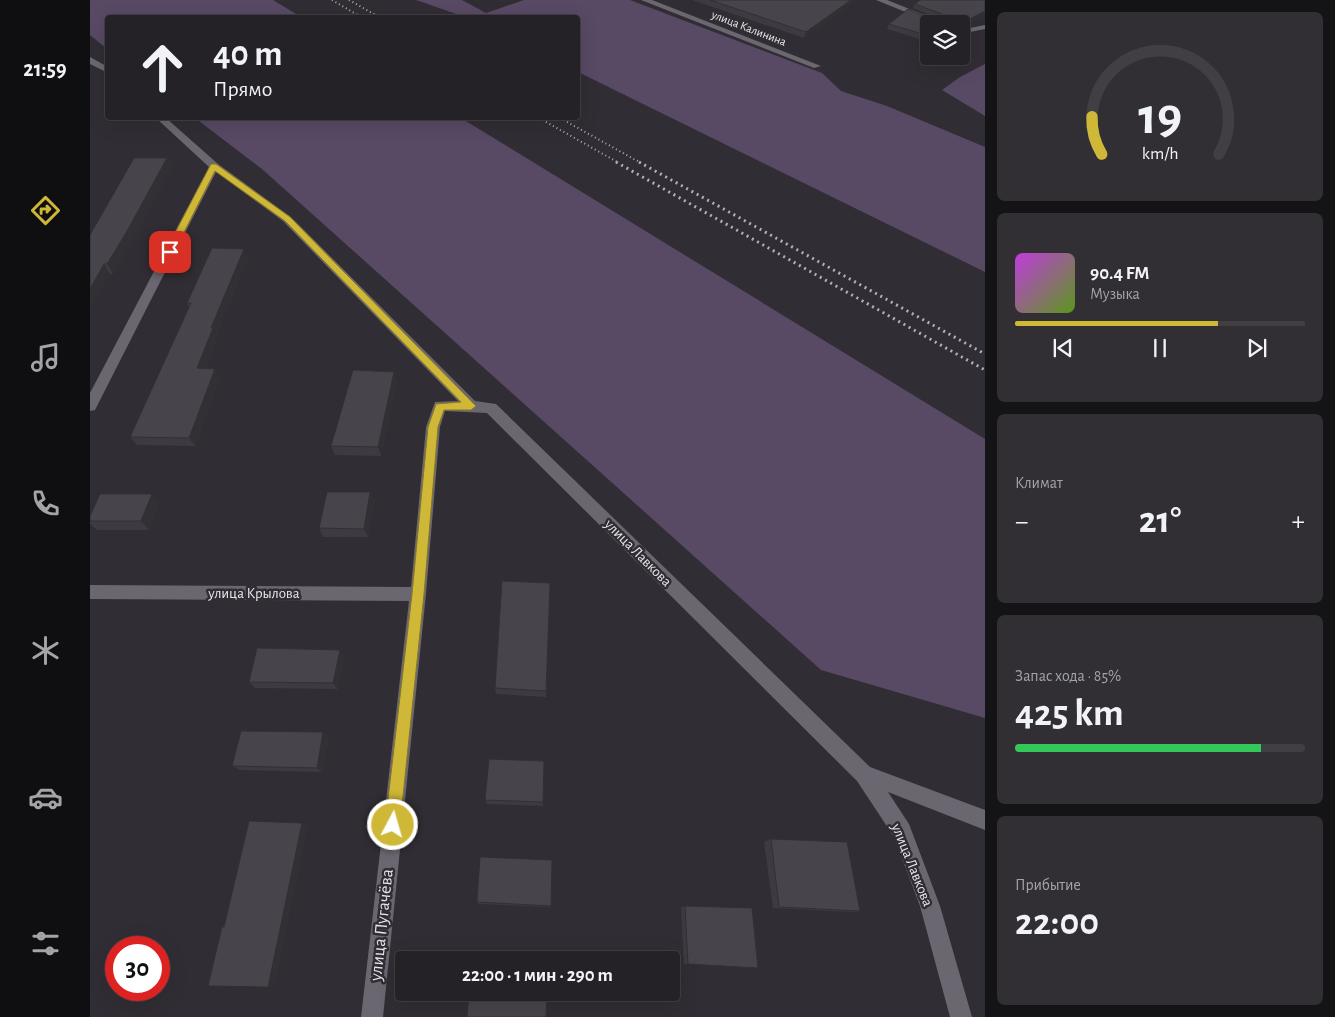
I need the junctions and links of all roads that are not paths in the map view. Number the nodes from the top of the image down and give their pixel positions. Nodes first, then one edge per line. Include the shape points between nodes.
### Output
1 (645, 0) edge
2 (880, 0) edge
3 (920, 15) edge
4 (985, 27) edge
5 (970, 29) edge
6 (90, 60) edge
7 (817, 66) dead end
8 (105, 69) edge
9 (163, 120) edge
10 (214, 166) junction
11 (90, 406) edge
12 (471, 406) junction
13 (90, 592) edge
14 (418, 594) junction
15 (864, 774) junction
16 (985, 820) edge
17 (372, 1017) edge
18 (961, 1017) edge

1 - 7 street, улица Калинина
2 - 3 street
4 - 5 street
6 - 8 street
9 - 10 street
10 - 11 street
10 - 12 street via 288,219
12 - 14 street, улица Лавкова via 440,406 433,427
12 - 15 street, улица Лавкова via 491,408
13 - 14 street, улица Крылова
14 - 17 street, улица Пугачёва
15 - 16 street
15 - 18 street, улица Лавкова via 902,831 930,906

